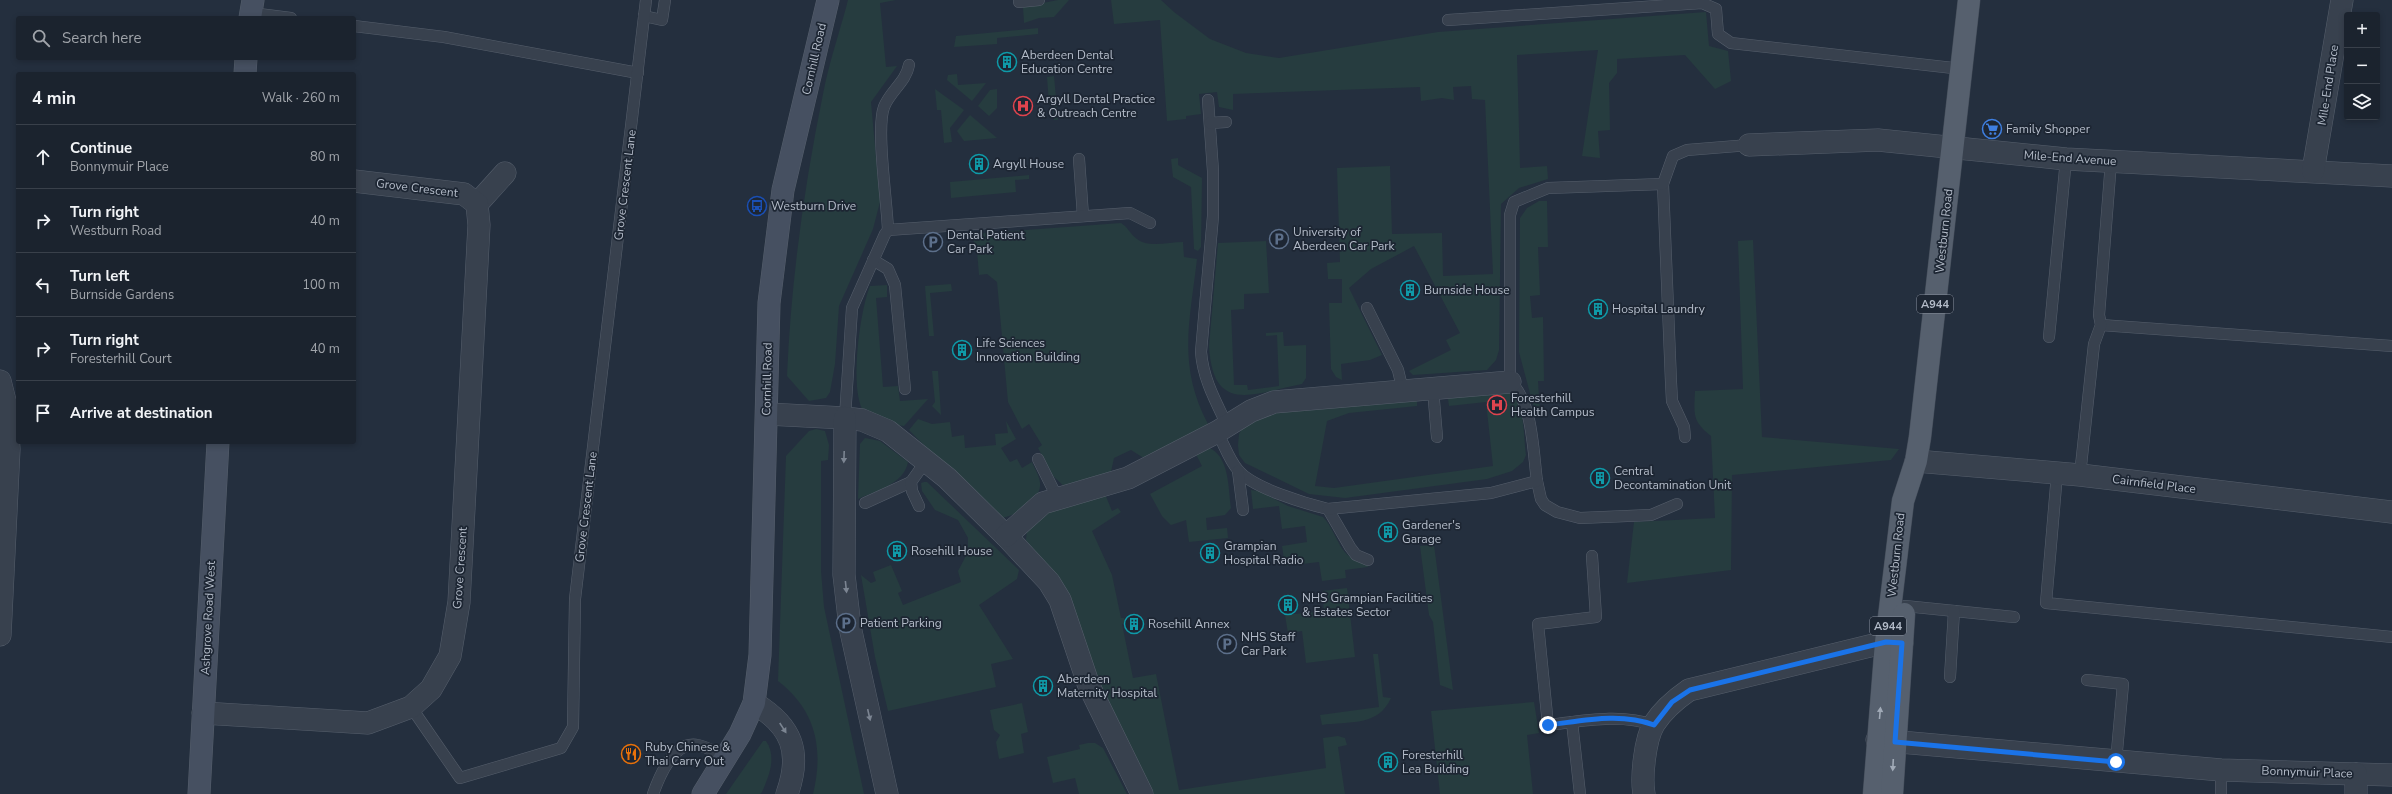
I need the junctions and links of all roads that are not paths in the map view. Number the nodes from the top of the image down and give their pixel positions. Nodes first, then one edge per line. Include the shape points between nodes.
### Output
1 (646, 0) edge
2 (665, 0) edge
3 (828, 0) edge
4 (1039, 0) edge
5 (1969, 0) edge
6 (2342, 0) edge
7 (1019, 2) dead end
8 (251, 10) edge
9 (281, 16) edge
10 (644, 16) junction
11 (1448, 20) dead end
12 (356, 26) edge
13 (246, 60) edge
14 (909, 65) dead end
15 (1962, 69) junction
16 (245, 72) edge
17 (638, 73) junction
18 (1208, 100) dead end
19 (1226, 122) dead end
20 (1210, 123) junction
21 (1749, 145) joint
22 (1953, 147) junction
23 (1079, 159) dead end
24 (2066, 159) junction
25 (2111, 162) junction
26 (2314, 171) junction
27 (506, 173) dead end
28 (2392, 176) edge
29 (356, 181) edge
30 (1663, 184) junction
31 (477, 204) junction
32 (1083, 216) junction
33 (1150, 223) dead end
34 (888, 230) junction
35 (873, 260) junction
36 (1367, 308) dead end
37 (2101, 325) junction
38 (2048, 337) dead end
39 (2392, 346) edge
40 (0, 382) edge
41 (1510, 382) junction
42 (905, 389) dead end
43 (1433, 390) junction
44 (1403, 391) junction
45 (767, 414) junction
46 (845, 418) junction
47 (13, 427) edge
48 (1222, 429) junction
49 (1684, 437) dead end
50 (1437, 438) dead end
51 (218, 444) edge
52 (1038, 459) dead end
53 (926, 461) junction
54 (1916, 461) junction
55 (1238, 471) junction
56 (2057, 474) junction
57 (2080, 476) junction
58 (1537, 481) junction
59 (911, 482) junction
60 (1058, 499) junction
61 (865, 503) dead end
62 (1677, 504) dead end
63 (919, 506) dead end
64 (1328, 509) junction
65 (1242, 510) dead end
66 (2392, 512) edge
67 (3, 521) edge
68 (1006, 536) junction
69 (1592, 556) dead end
70 (1368, 560) dead end
71 (1905, 606) junction
72 (1954, 611) junction
73 (2014, 617) dead end
74 (0, 635) edge
75 (2392, 637) edge
76 (1894, 643) junction
77 (1950, 677) dead end
78 (2087, 680) dead end
79 (754, 703) junction
80 (411, 707) junction
81 (203, 713) junction
82 (1572, 722) junction
83 (1654, 725) junction
84 (1886, 741) junction
85 (727, 757) junction
86 (2116, 762) junction
87 (2221, 770) junction
88 (2392, 775) edge
89 (2356, 784) edge
90 (199, 794) edge
91 (653, 794) edge
92 (703, 794) edge
93 (787, 794) edge
94 (887, 794) edge
95 (1142, 794) edge
96 (1580, 794) edge
97 (1644, 794) edge
98 (1874, 794) edge
99 (1892, 794) edge
100 (2221, 794) edge

1 - 10 lane, Grove Crescent Lane
2 - 10 lane via 662,20
3 - 45 street, Cornhill Road via 783,190 768,303
4 - 7 lane
5 - 15 main road, Westburn Road / A944
6 - 26 street, Mile-End Place
8 - 9 lane
10 - 17 lane, Grove Crescent Lane
11 - 15 lane via 1702,3 1716,9 1718,34 1731,43
12 - 17 lane via 444,38
13 - 16 street
14 - 34 lane via 907,74 885,106 881,124
15 - 22 main road, Westburn Road / A944
17 - 80 lane, Grove Crescent Lane via 575,599 573,727 561,748 460,778
18 - 20 lane
19 - 20 lane
20 - 48 lane via 1213,216 1201,352 1202,366
21 - 22 street, Mile-End Avenue via 1878,140
21 - 30 lane via 1687,150 1673,156
22 - 24 street, Mile-End Avenue
22 - 54 main road, Westburn Road / A944
23 - 32 lane
24 - 25 street, Mile-End Avenue
24 - 38 lane
25 - 26 street, Mile-End Avenue
25 - 37 lane via 2099,315
26 - 28 street, Mile-End Avenue
27 - 31 street
29 - 31 street, Grove Crescent via 464,194
30 - 41 lane via 1548,188 1514,202 1510,215
30 - 49 lane via 1672,401 1684,428
31 - 80 street, Grove Crescent via 479,225 459,602 450,656 431,689
32 - 33 lane via 1130,213
32 - 34 lane
34 - 35 lane
35 - 42 lane via 892,270
35 - 46 lane via 852,308
36 - 44 lane via 1398,370
37 - 39 lane
37 - 57 lane via 2094,344
40 - 47 street
41 - 43 street
41 - 58 lane via 1518,389 1525,406
43 - 44 street
43 - 50 lane
44 - 48 street via 1274,402 1251,411
45 - 46 street
45 - 79 street, Cornhill Road via 760,655
46 - 53 street via 862,420 888,431
46 -> 94 street via 844,568 850,627
47 - 67 street
48 - 55 lane
48 - 60 street via 1128,478
51 - 81 street, Ashgrove Road West
52 - 60 lane
53 - 59 lane
53 - 68 street
54 - 56 street, Cairnfield Place
54 - 71 main road, Westburn Road / A944
54 - 76 main road, Westburn Road / A944 via 1902,501
55 - 64 lane via 1296,501
55 - 65 lane
56 - 57 street, Cairnfield Place
56 - 75 lane via 2046,603
57 - 66 street, Cairnfield Place
58 - 62 lane via 1545,505 1557,512 1580,518 1651,515
58 - 64 lane via 1491,493
59 - 61 lane
59 - 63 lane
60 - 68 street via 1043,504
64 - 70 lane via 1356,555
67 - 74 street
68 - 95 street via 1049,582 1060,600 1089,686
69 - 82 lane via 1596,618 1538,624 1548,725
71 - 72 lane
71 - 76 main road, Westburn Road / A944
72 - 73 lane
72 - 77 lane
76 - 83 street via 1690,690 1672,702
76 - 84 main road, Westburn Road / A944
78 - 86 lane via 2123,684
79 - 85 street, Cornhill Road
79 -> 93 street via 779,721 792,745 792,780
80 - 81 street, Grove Crescent via 368,723
81 - 90 street, Ashgrove Road West
82 - 83 lane via 1614,718 1643,721
82 - 96 lane
83 - 97 street via 1645,758
84 - 86 street, Bonnymuir Place
84 - 98 main road, Westburn Road / A944
84 -> 99 main road, Westburn Road / A944
85 - 91 lane via 696,745 680,749 663,769
85 - 92 street, Cornhill Road
86 - 87 street, Bonnymuir Place
87 - 89 street, Bonnymuir Place
87 - 100 lane
88 - 89 street, Bonnymuir Place

